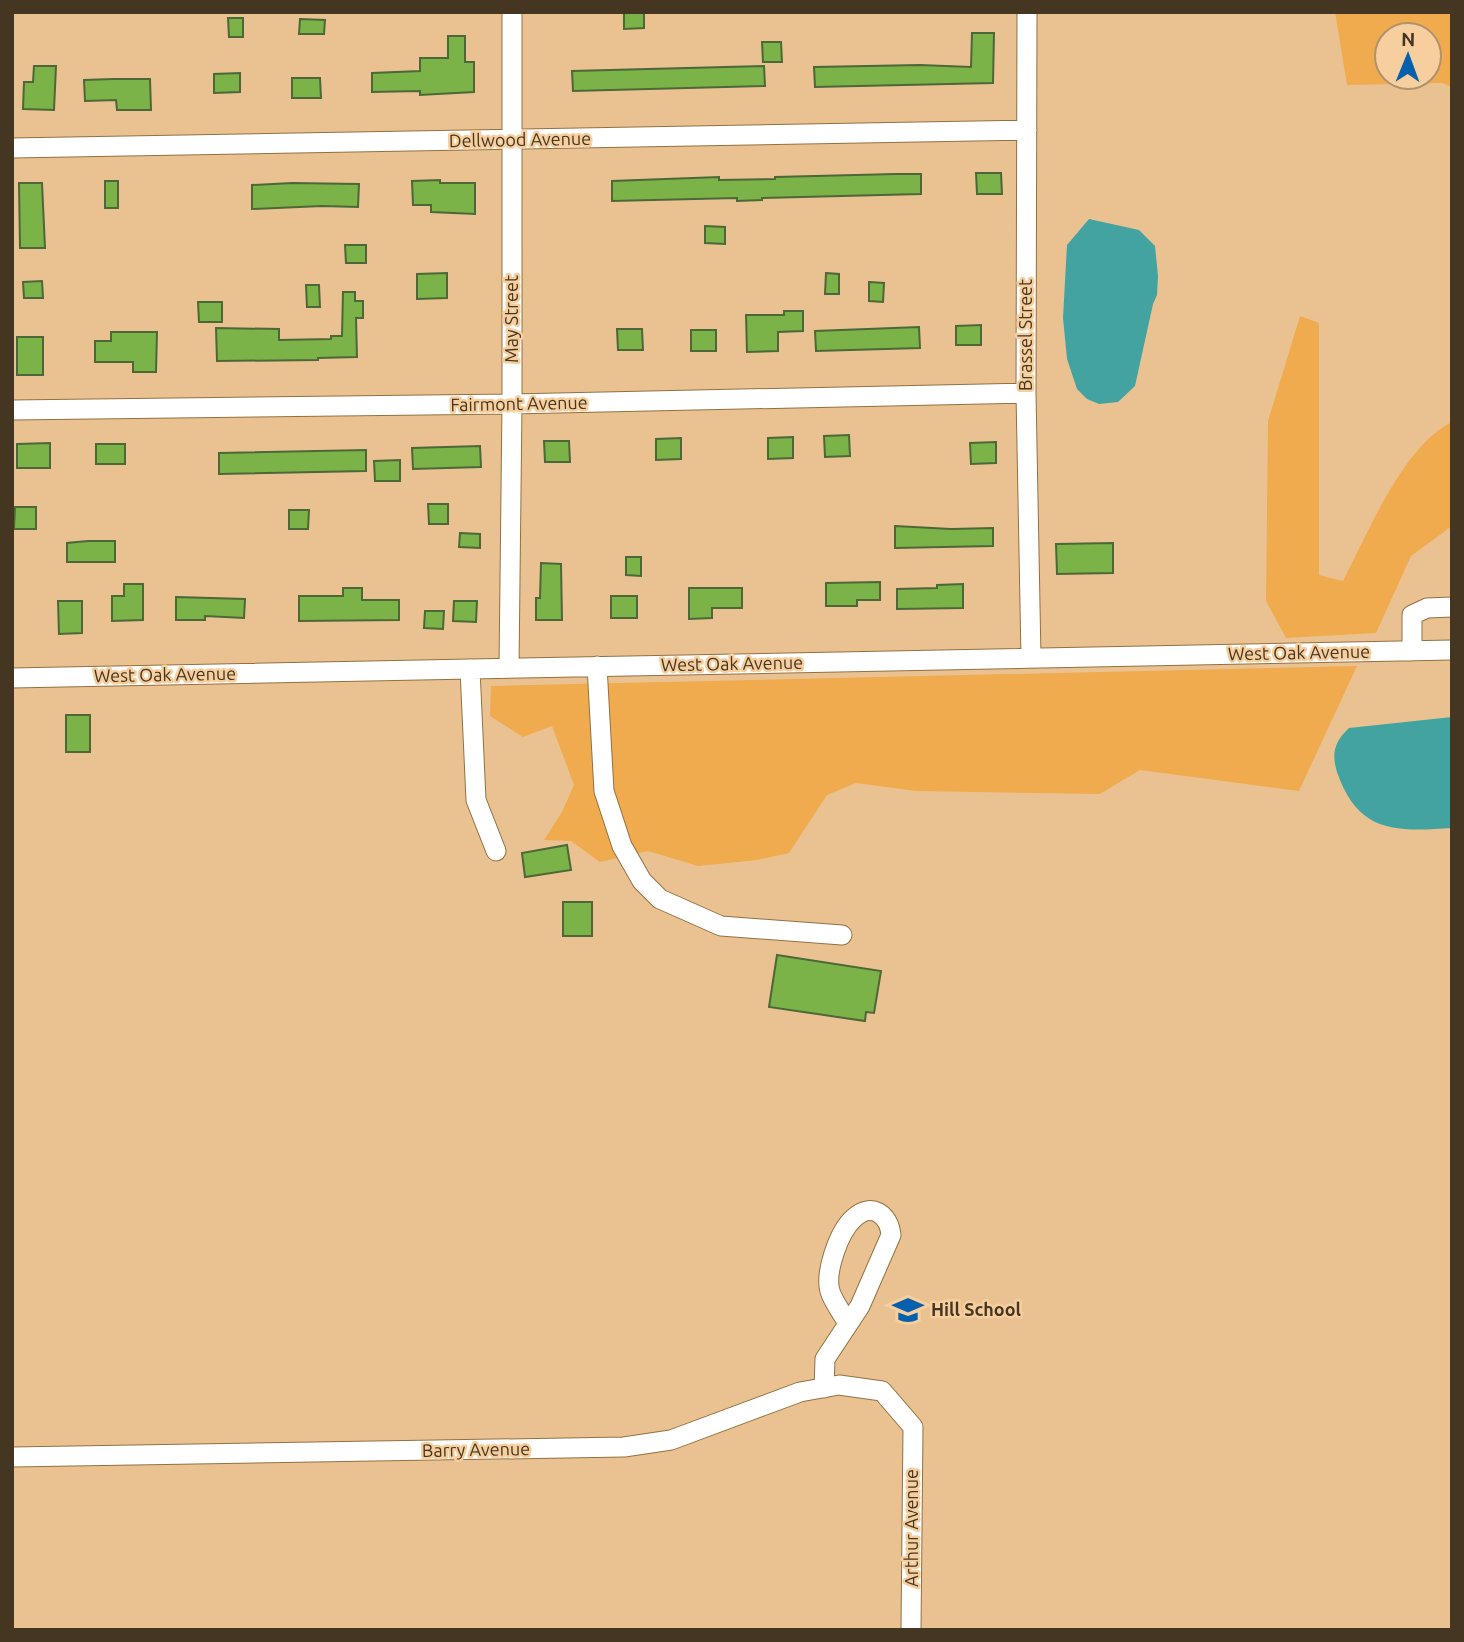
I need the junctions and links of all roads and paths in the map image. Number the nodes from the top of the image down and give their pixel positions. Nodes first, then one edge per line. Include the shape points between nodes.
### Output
1 (512, 12) edge
2 (1027, 12) edge
3 (1027, 130) junction
4 (511, 141) junction
5 (12, 148) edge
6 (1026, 393) junction
7 (512, 404) junction
8 (12, 410) edge
9 (1452, 607) edge
10 (1452, 650) edge
11 (1412, 651) junction
12 (1031, 658) junction
13 (597, 666) junction
14 (509, 668) junction
15 (470, 669) junction
16 (12, 678) edge
17 (496, 851) dead end
18 (842, 934) dead end
19 (847, 1322) junction
20 (824, 1388) junction
21 (913, 1427) joint
22 (12, 1457) edge
23 (911, 1630) edge

1 - 4 street, May Street
2 - 3 street, Brassel Street
3 - 4 street, Dellwood Avenue
3 - 6 street, Brassel Street
4 - 5 street, Dellwood Avenue
4 - 7 street, May Street
6 - 7 street, Fairmont Avenue
6 - 12 street, Brassel Street
7 - 8 street, Fairmont Avenue
7 - 14 street, May Street
9 - 11 street via 1427,608 1412,615
10 - 11 street, West Oak Avenue
11 - 12 street, West Oak Avenue
12 - 13 street, West Oak Avenue
13 - 14 street, West Oak Avenue
13 - 18 street via 604,791 622,846 642,881 660,899 721,926
14 - 15 street, West Oak Avenue
15 - 16 street, West Oak Avenue
15 - 17 street via 476,800
19 - 19 street via 860,1306 891,1234 885,1216 877,1211 853,1218 832,1262 830,1293
19 - 20 street via 825,1359
20 - 21 street, Barry Avenue via 839,1385 882,1391
20 - 22 street, Barry Avenue via 800,1392 671,1440 624,1447
21 - 23 street, Arthur Avenue

